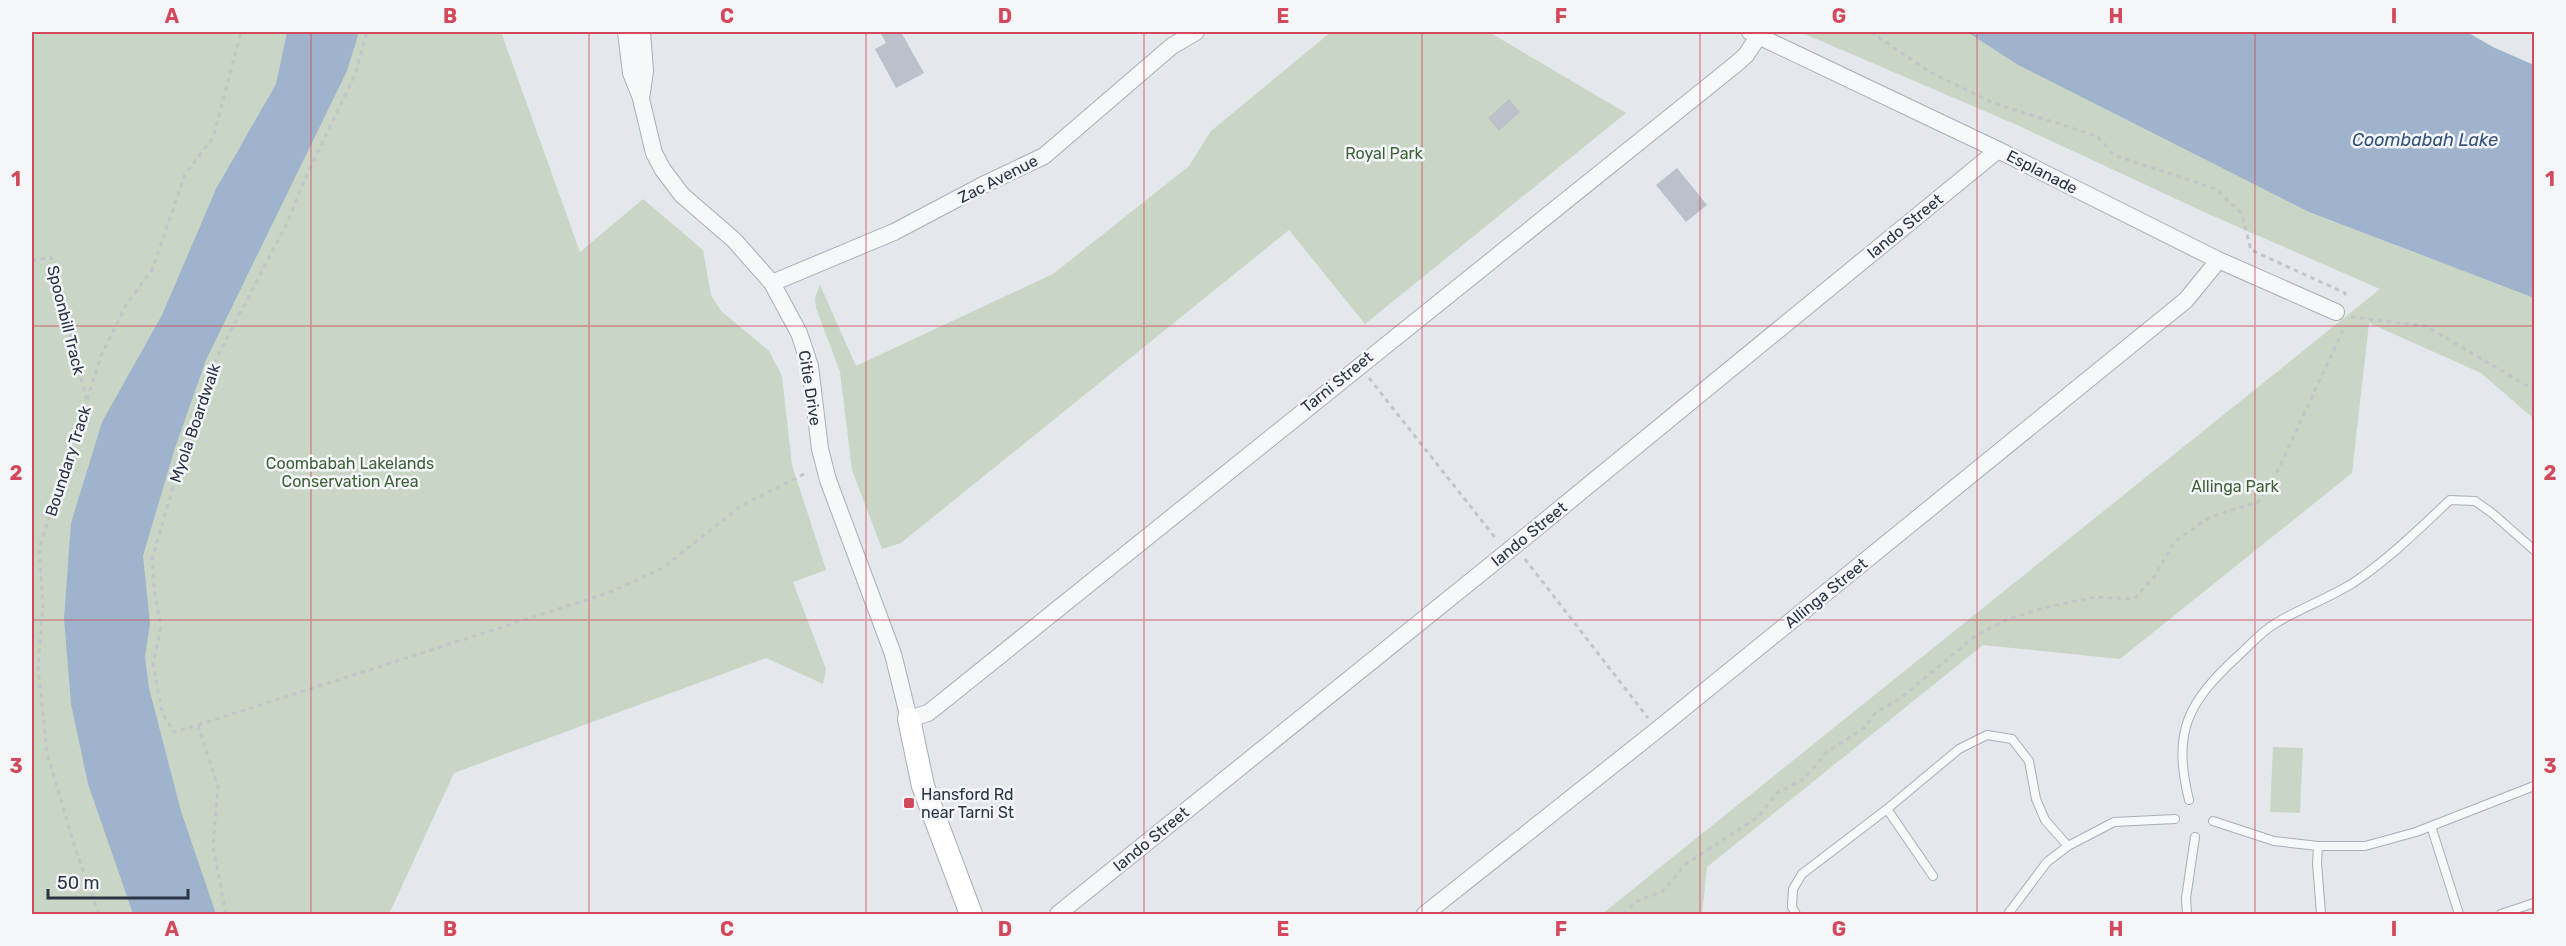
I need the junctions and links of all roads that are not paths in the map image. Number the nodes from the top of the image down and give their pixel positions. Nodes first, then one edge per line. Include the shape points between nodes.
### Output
1 (626, 32) edge
2 (642, 32) edge
3 (1196, 32) edge
4 (1754, 34) edge
5 (641, 99) junction
6 (1998, 150) junction
7 (2216, 259) junction
8 (772, 282) junction
9 (2344, 309) road end
10 (2535, 550) edge
11 (909, 719) junction
12 (2535, 786) edge
13 (2189, 800) dead end
14 (1887, 809) junction
15 (2175, 819) dead end
16 (2213, 821) dead end
17 (2431, 826) junction
18 (2195, 837) dead end
19 (2067, 846) junction
20 (2318, 846) junction
21 (1934, 876) dead end
22 (2535, 903) edge
23 (971, 915) edge
24 (1058, 915) edge
25 (1425, 915) edge
26 (1796, 915) edge
27 (2008, 915) edge
28 (2187, 915) edge
29 (2321, 915) edge
30 (2459, 915) edge
31 (2501, 915) edge

1 - 5 street, Citie Drive via 631,73
2 - 5 street, Citie Drive via 645,71
3 - 8 street, Zac Avenue via 1172,46 1044,156 894,232
4 - 6 street, Esplanade
4 - 11 street, Tarni Street via 1746,55 1736,64 937,706
5 - 8 street, Citie Drive via 654,153 668,177
6 - 7 street, Esplanade
6 - 24 street, Iando Street
7 - 9 street, Esplanade
7 - 25 street, Allinga Street via 2186,300
8 - 11 street, Citie Drive via 806,351 828,480 893,654
10 - 13 lane via 2475,501 2450,500 2384,561 2350,584 2274,624 2212,680 2192,707 2183,746
11 - 23 street via 923,786
12 - 17 lane
14 - 19 lane via 1959,748 1986,735 2012,739 2029,761 2036,799 2045,820
14 - 21 lane
14 - 26 lane via 1802,874 1793,889 1792,908
15 - 19 lane via 2114,822
16 - 20 lane via 2274,841
17 - 20 lane via 2365,846
17 - 30 lane
18 - 28 lane
19 - 27 lane via 2047,862
20 - 29 lane
22 - 31 lane

